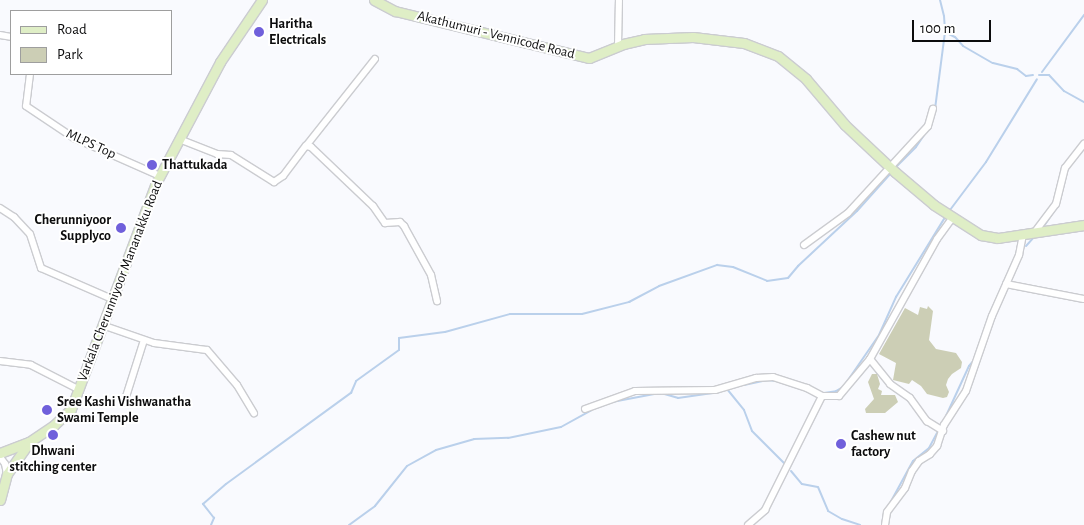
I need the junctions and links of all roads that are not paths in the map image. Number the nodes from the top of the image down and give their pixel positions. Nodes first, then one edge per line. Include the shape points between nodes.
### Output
1 (262, 0) edge
2 (374, 0) edge
3 (619, 0) edge
4 (618, 46) junction
5 (374, 59) dead end
6 (30, 75) edge
7 (933, 109) dead end
8 (179, 139) junction
9 (1084, 144) edge
10 (306, 146) junction
11 (889, 167) junction
12 (160, 176) junction
13 (0, 208) edge
14 (954, 217) junction
15 (1084, 225) edge
16 (1033, 234) junction
17 (1023, 235) junction
18 (804, 244) dead end
19 (1006, 284) junction
20 (112, 299) junction
21 (1084, 299) edge
22 (437, 301) dead end
23 (102, 325) junction
24 (144, 340) junction
25 (870, 359) junction
26 (0, 361) edge
27 (78, 389) junction
28 (822, 396) junction
29 (124, 403) dead end
30 (585, 409) dead end
31 (254, 413) dead end
32 (943, 430) junction
33 (29, 442) junction
34 (0, 453) edge
35 (0, 457) edge
36 (7, 474) junction
37 (0, 500) edge
38 (748, 525) edge
39 (885, 525) edge

1 - 8 street, Varkala Cherunniyoor Mananakku Road via 220,62
2 - 4 street, Akathumuri - Vennicode Road via 395,11 589,58
3 - 4 street
4 - 11 street, Akathumuri - Vennicode Road via 644,39 692,36 744,43 778,56 806,78 845,126
5 - 10 street
6 - 12 street, MLPS Top via 26,106 74,138
7 - 11 street via 928,126
8 - 10 street via 217,154 231,155 274,182 283,176
8 - 12 street, Varkala Cherunniyoor Mananakku Road
9 - 16 street via 1065,168 1056,204
10 - 22 street via 318,153 373,206 385,223 400,222 404,226 431,275
11 - 14 street, Akathumuri - Vennicode Road via 934,205
11 - 18 street via 848,213
12 - 20 street, Varkala Cherunniyoor Mananakku Road
13 - 20 street via 30,234 41,268
14 - 17 street, Akathumuri - Vennicode Road via 980,235 998,238
14 - 25 street via 937,239
15 - 16 street, Akathumuri - Vennicode Road
16 - 17 street, Akathumuri - Vennicode Road
17 - 19 street via 1019,255
19 - 21 street
19 - 32 street via 966,391
20 - 23 street, Varkala Cherunniyoor Mananakku Road
23 - 24 street
23 - 27 street, Varkala Cherunniyoor Mananakku Road
24 - 29 street
24 - 31 street via 207,350 237,385
25 - 28 street via 839,396
25 - 32 street via 890,384 910,398 927,422
26 - 27 street via 31,365
27 - 33 street, Varkala Cherunniyoor Mananakku Road via 71,408 54,425
28 - 30 street via 773,377 756,378 715,390 635,391
28 - 38 street via 765,510
32 - 39 street via 941,442 912,471 905,488 887,512
33 - 34 street
33 - 36 street, Varkala Cherunniyoor Mananakku Road
35 - 36 street
36 - 37 street, Varkala Cherunniyoor Mananakku Road

